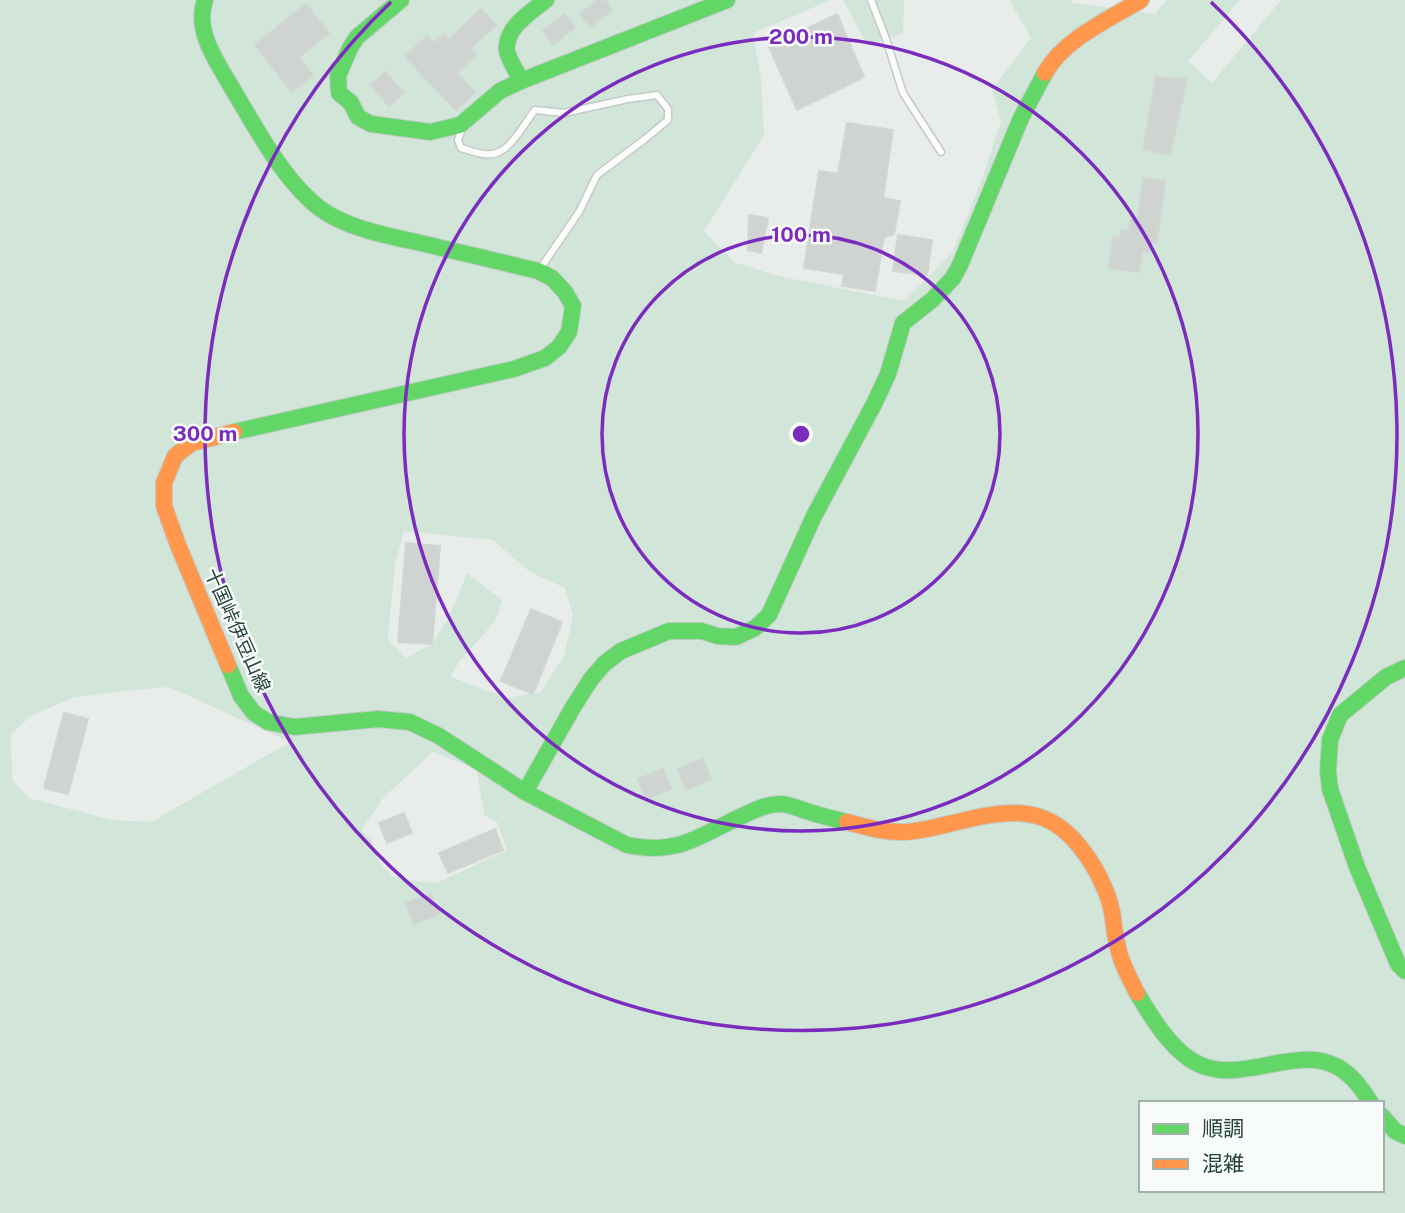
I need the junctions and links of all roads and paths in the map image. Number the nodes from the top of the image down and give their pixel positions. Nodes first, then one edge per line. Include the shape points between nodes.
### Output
1 (205, 0) edge
2 (401, 0) edge
3 (546, 0) edge
4 (727, 0) edge
5 (871, 0) edge
6 (1141, 0) edge
7 (521, 81) junction
8 (463, 122) junction
9 (941, 152) dead end
10 (538, 271) junction
11 (1405, 668) edge
12 (525, 792) junction
13 (1405, 971) edge
14 (1369, 1101) edge
15 (1384, 1118) edge
16 (1405, 1136) edge

1 - 10 main road, 十国峠伊豆山線 via 203,30 211,52 276,160 311,202 333,217 367,230
2 - 8 main road via 357,37 338,76 340,93 358,117 371,124 430,132
3 - 7 main road via 509,36 507,50
4 - 7 main road
5 - 9 lane via 903,93
6 - 12 main road via 1091,29 1050,64 1021,118 953,278 903,323 888,374 769,615 736,637 668,631 621,650 591,679
7 - 8 main road via 500,91
8 - 10 lane via 458,139 461,148 498,153 535,110 564,113 657,95 668,109 668,120 597,176 579,212
10 - 12 main road, 十国峠伊豆山線 via 552,278 573,306 569,332 545,358 192,443 175,456 164,483 164,506 178,545 241,696 254,713 268,722 294,727 378,719 411,722
11 - 13 main road via 1386,677 1340,715 1330,740 1328,771 1357,867
12 - 14 main road, 十国峠伊豆山線 via 627,845 654,850 676,848 762,807 782,804 888,832 1005,812 1025,811 1046,818 1066,833 1095,868 1110,904 1117,945 1130,980 1168,1038 1189,1058 1211,1070 1232,1071 1307,1058 1328,1062 1348,1074
15 - 16 main road

